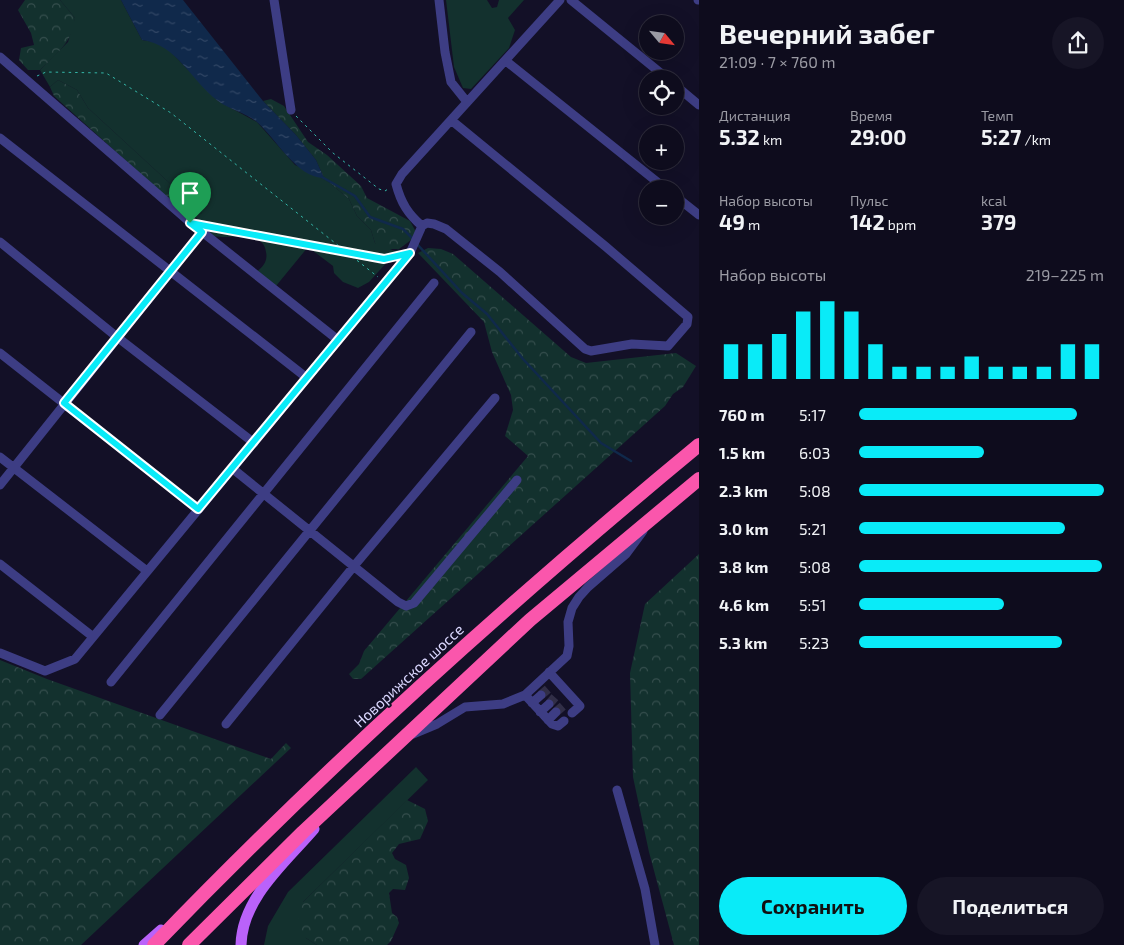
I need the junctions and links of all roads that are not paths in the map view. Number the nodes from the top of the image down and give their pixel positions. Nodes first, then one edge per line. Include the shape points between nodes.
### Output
1 (274, 0) edge
2 (438, 0) edge
3 (560, 0) edge
4 (572, 0) edge
5 (0, 57) edge
6 (506, 61) junction
7 (657, 70) edge
8 (684, 92) edge
9 (467, 102) junction
10 (699, 105) edge
11 (291, 110) road end
12 (450, 120) junction
13 (0, 138) edge
14 (655, 180) edge
15 (684, 203) edge
16 (699, 215) edge
17 (422, 226) junction
18 (202, 232) junction
19 (0, 242) edge
20 (169, 271) junction
21 (434, 283) dead end
22 (470, 332) dead end
23 (117, 337) junction
24 (338, 340) junction
25 (0, 353) edge
26 (307, 378) junction
27 (495, 398) dead end
28 (64, 403) junction
29 (254, 443) junction
30 (699, 445) edge
31 (0, 456) edge
32 (14, 467) junction
33 (233, 469) junction
34 (699, 479) edge
35 (517, 480) dead end
36 (0, 485) edge
37 (263, 493) junction
38 (198, 509) junction
39 (650, 520) junction
40 (309, 530) junction
41 (0, 564) edge
42 (354, 566) junction
43 (147, 571) junction
44 (92, 636) junction
45 (0, 653) edge
46 (549, 672) junction
47 (557, 681) junction
48 (111, 682) dead end
49 (549, 688) tunnel mouth
50 (564, 689) junction
51 (524, 695) junction
52 (541, 695) tunnel mouth
53 (556, 696) tunnel mouth
54 (572, 697) junction
55 (532, 703) junction
56 (549, 704) tunnel mouth
57 (564, 705) tunnel mouth
58 (540, 712) junction
59 (556, 712) tunnel mouth
60 (572, 713) dead end
61 (160, 715) dead end
62 (548, 720) junction
63 (564, 721) tunnel mouth
64 (226, 724) dead end
65 (406, 737) junction
66 (348, 790) junction
67 (617, 790) dead end
68 (204, 893) junction
69 (144, 945) edge
70 (154, 945) edge
71 (190, 945) edge
72 (240, 945) edge
73 (655, 945) edge

1 - 11 street
2 - 9 street via 451,82
3 - 6 street
4 - 7 street
5 - 18 street
6 - 9 street
6 - 14 street
8 - 10 street
9 - 12 street
12 - 17 street via 396,184 401,201
12 - 17 street via 688,317 688,324 668,346 632,344 591,351 585,349 500,272 446,229 427,223
13 - 20 street
15 - 16 street
17 - 24 street via 411,250
18 - 20 street
18 - 24 street
19 - 23 street
20 - 23 street
20 - 26 street
21 - 37 street
22 - 40 street
23 - 28 street
23 - 29 street
24 - 26 street
25 - 28 street
26 - 29 street
27 - 42 street
28 - 32 street
28 - 38 street
29 - 33 street
30 - 68 highway, Новорижское шоссе via 514,600 342,759
31 - 32 street
32 - 36 street
32 - 43 street
33 - 37 street
33 - 38 street
34 - 39 highway
35 - 42 street via 414,603 406,606 398,602
37 - 40 street
37 - 48 street
38 - 43 street
39 - 46 street via 626,554 588,587 572,608 567,656
39 - 65 highway via 530,620
40 - 42 street
40 - 61 street
41 - 44 street
42 - 64 street
43 - 44 street
44 - 45 street via 75,660 45,671
46 - 47 street
46 - 51 street
47 - 49 street
47 - 50 street
50 - 53 street
50 - 54 street
51 - 55 street
51 - 65 street via 503,704 465,707
52 - 55 street
54 - 57 street
54 - 60 street via 580,706
55 - 58 street
56 - 58 street
58 - 62 street
59 - 62 street
62 - 63 street via 558,726
65 - 66 highway
66 - 71 highway
66 - 72 main road via 249,908
67 - 73 street via 645,889
68 - 69 main road
68 - 70 highway, Новорижское шоссе

